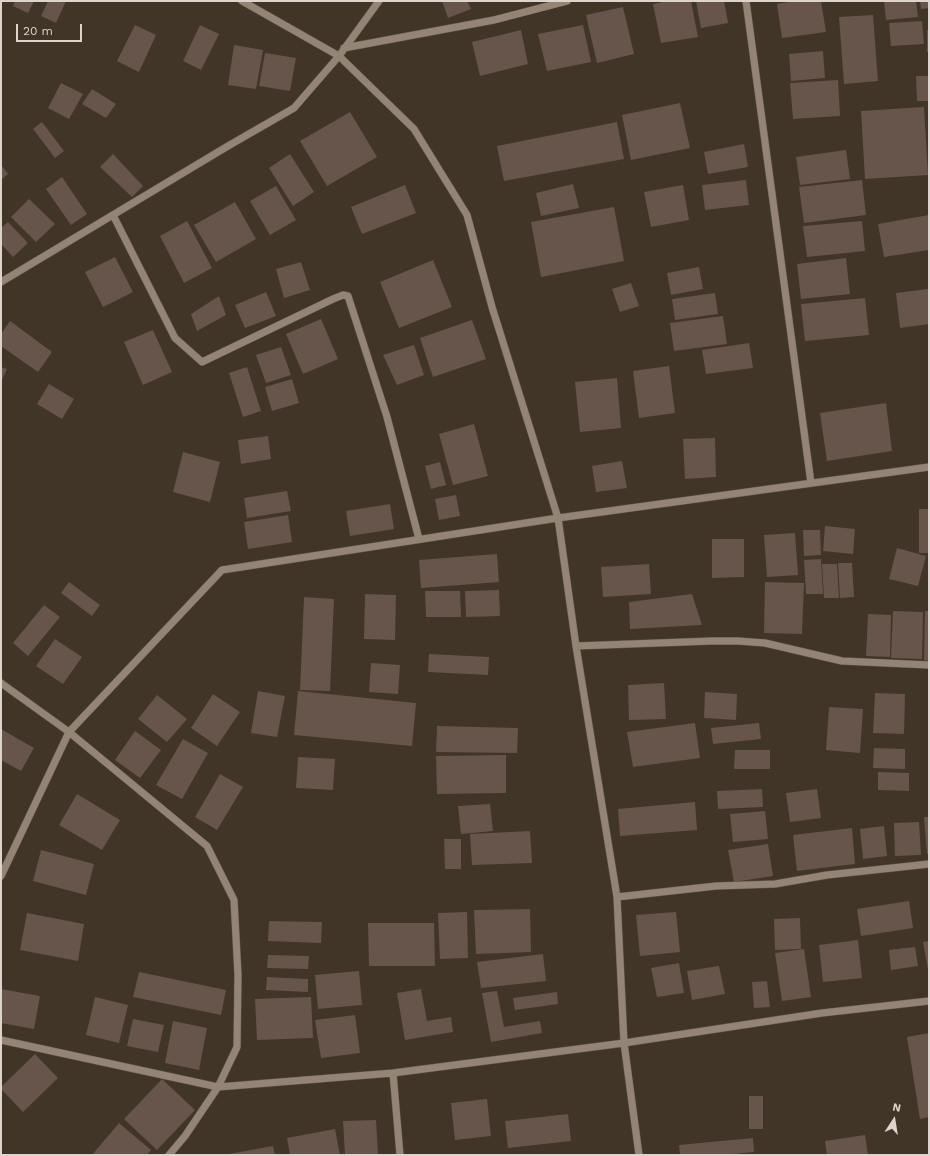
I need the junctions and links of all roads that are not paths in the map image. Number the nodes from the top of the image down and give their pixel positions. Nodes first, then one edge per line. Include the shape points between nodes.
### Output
1 (242, 1) edge
2 (379, 1) edge
3 (567, 1) edge
4 (746, 1) edge
5 (344, 48) junction
6 (339, 56) junction
7 (113, 215) junction
8 (1, 282) edge
9 (929, 467) edge
10 (811, 483) junction
11 (558, 518) junction
12 (419, 539) junction
13 (576, 646) junction
14 (929, 665) edge
15 (1, 683) edge
16 (69, 732) junction
17 (929, 864) edge
18 (1, 876) edge
19 (617, 898) junction
20 (929, 1001) edge
21 (1, 1040) edge
22 (624, 1043) junction
23 (394, 1073) junction
24 (218, 1087) junction
25 (169, 1155) edge
26 (400, 1155) edge
27 (638, 1155) edge

1 - 6 street
2 - 5 street
3 - 5 street via 494,20
4 - 10 street
5 - 6 street
6 - 7 street via 294,108
6 - 11 street via 414,129 467,215 492,307
7 - 8 street
7 - 12 street via 175,338 202,362 333,299 348,296 387,417
9 - 10 street
10 - 11 street
11 - 12 street
11 - 13 street
12 - 16 street via 222,570
13 - 14 street via 738,641 765,643 842,661
13 - 19 street
15 - 16 street
16 - 18 street
16 - 24 street via 206,846 234,900 238,975 236,1047
17 - 19 street via 827,875 776,884 716,886
19 - 22 street
20 - 22 street via 822,1013
21 - 24 street
22 - 23 street
22 - 27 street
23 - 24 street
23 - 26 street
24 - 25 street

